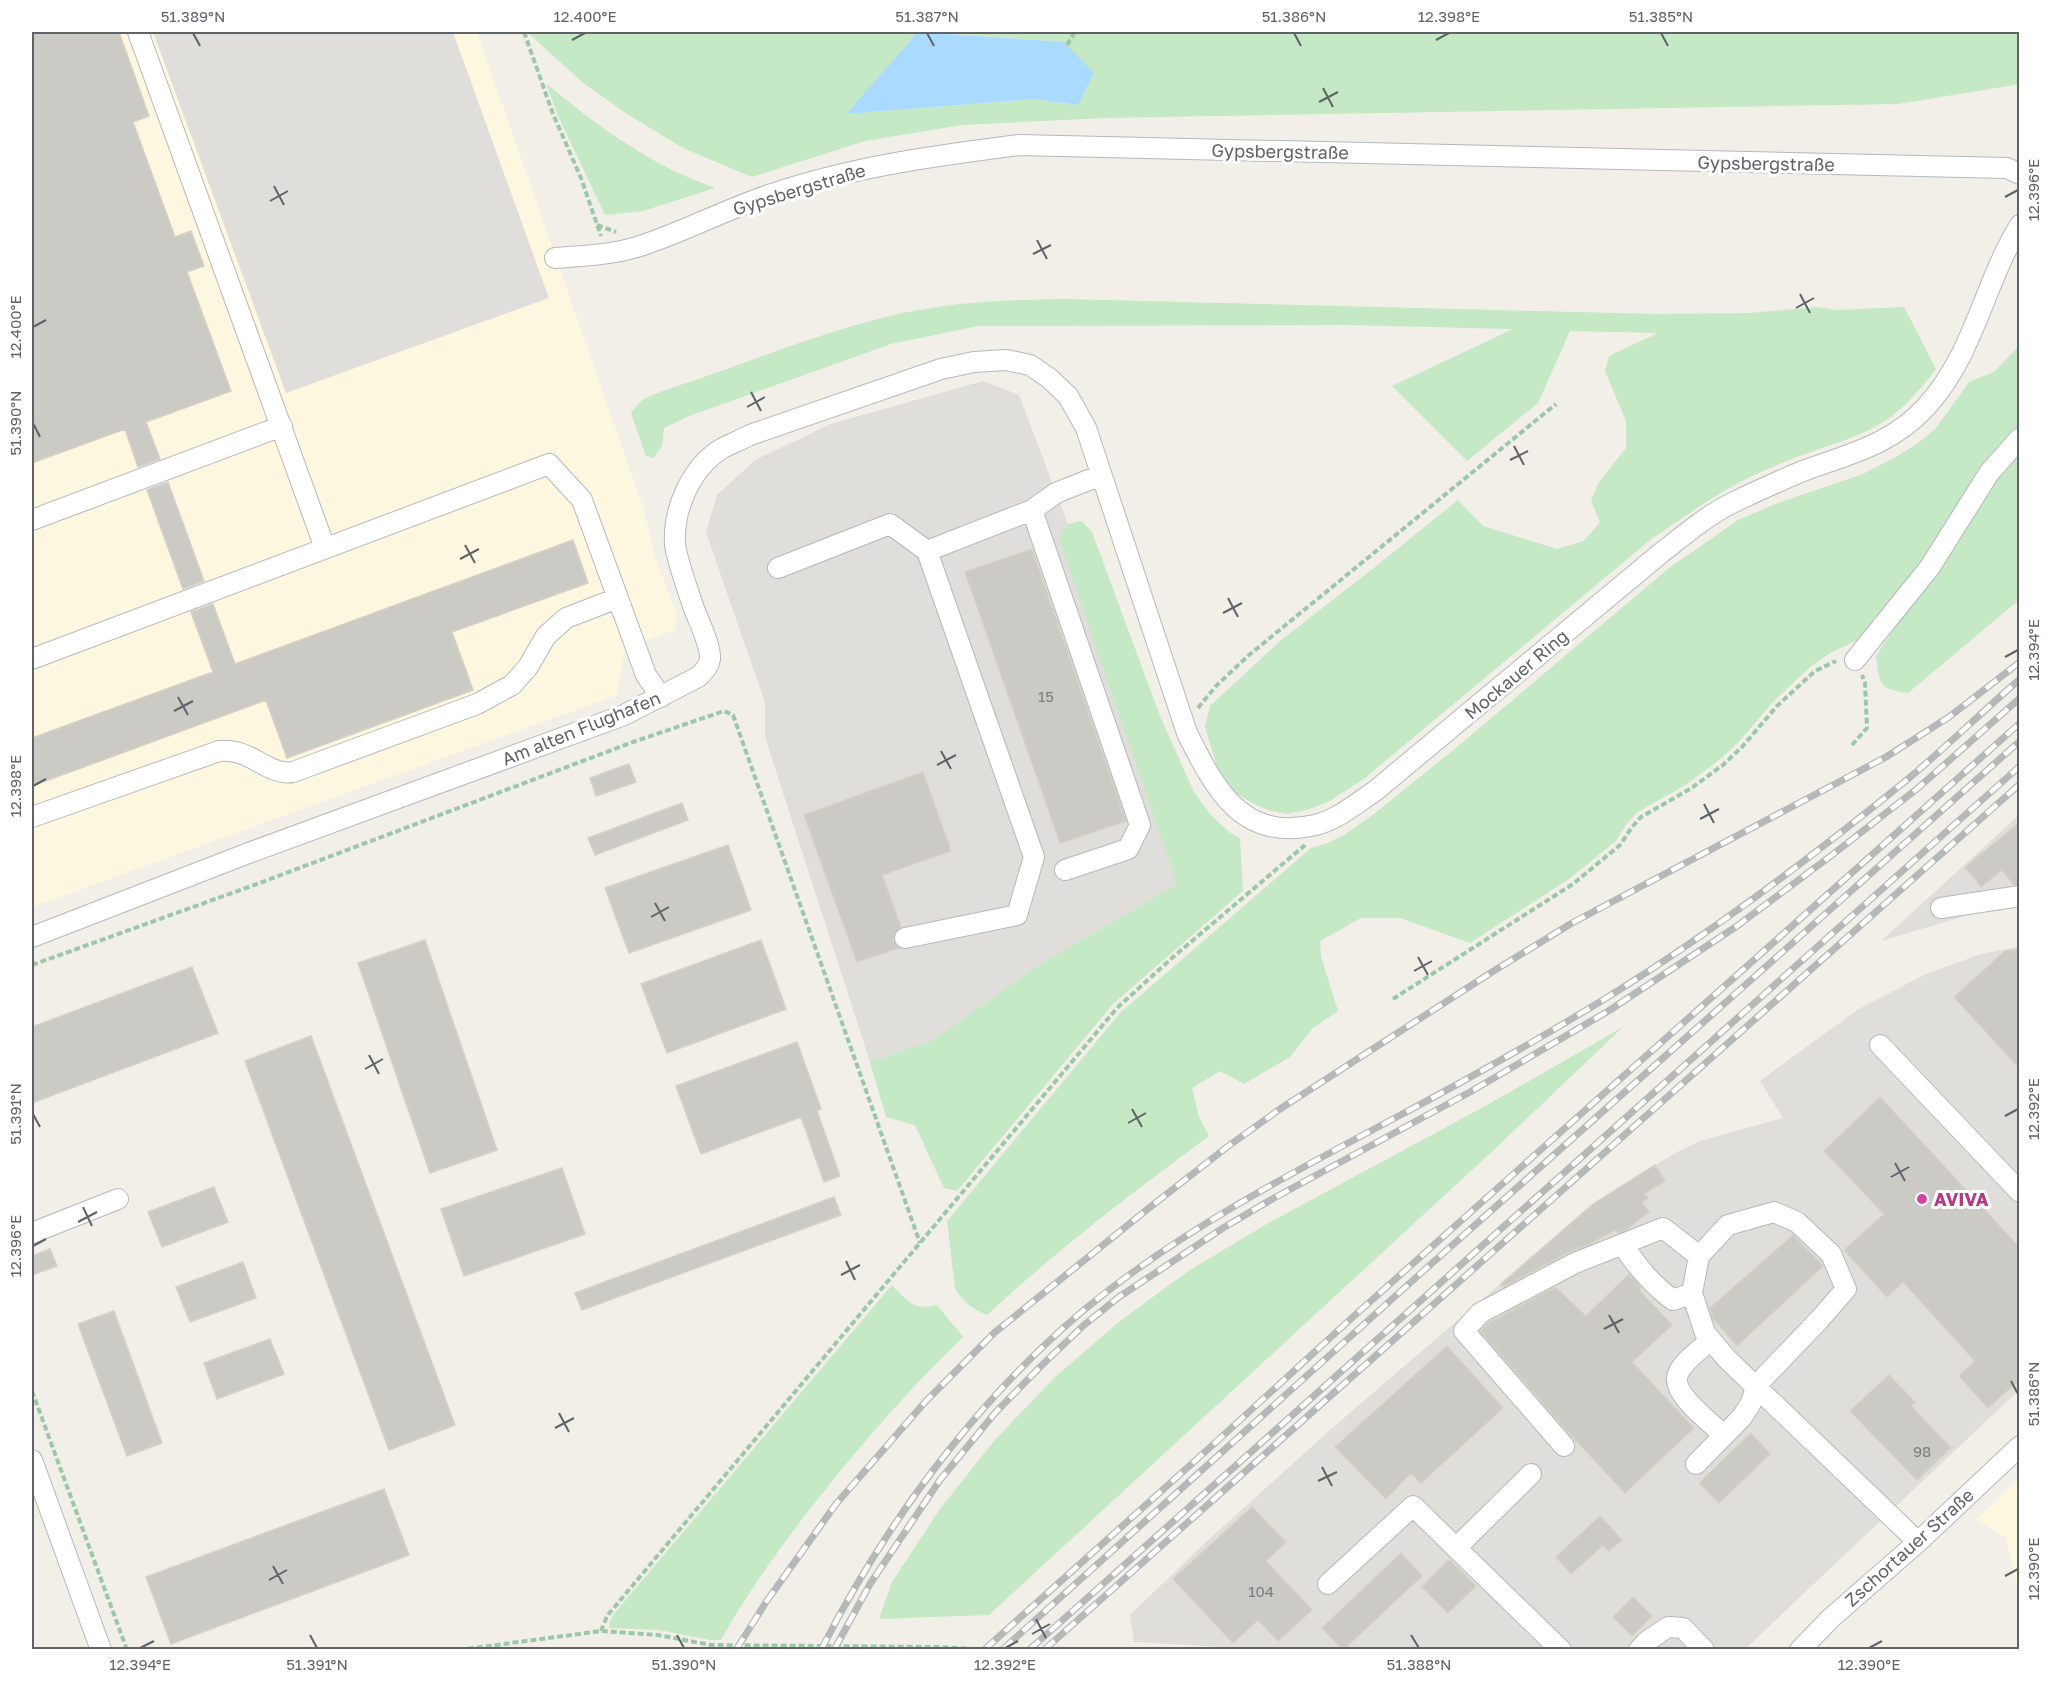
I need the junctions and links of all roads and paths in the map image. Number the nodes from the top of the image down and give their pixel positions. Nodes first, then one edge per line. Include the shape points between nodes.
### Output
1 (138, 32) edge
2 (524, 32) edge
3 (1075, 32) edge
4 (1067, 45) dead end
5 (2019, 174) edge
6 (2019, 225) edge
7 (608, 254) junction
8 (555, 258) dead end
9 (1556, 404) dead end
10 (282, 426) junction
11 (2019, 438) edge
12 (1101, 475) junction
13 (1032, 510) junction
14 (32, 520) edge
15 (325, 548) junction
16 (927, 551) junction
17 (778, 568) dead end
18 (618, 598) junction
19 (32, 658) edge
20 (1855, 660) junction
21 (661, 697) junction
22 (1187, 734) junction
23 (1852, 745) dead end
24 (32, 817) edge
25 (1315, 842) dead end
26 (1065, 870) dead end
27 (2019, 896) edge
28 (1941, 908) dead end
29 (32, 937) edge
30 (905, 938) dead end
31 (32, 965) edge
32 (1393, 999) dead end
33 (1880, 1045) dead end
34 (2019, 1192) edge
35 (118, 1199) dead end
36 (32, 1233) edge
37 (920, 1243) junction
38 (1622, 1244) junction
39 (1699, 1256) junction
40 (1692, 1293) junction
41 (1711, 1340) junction
42 (1756, 1386) junction
43 (32, 1391) edge
44 (1724, 1435) junction
45 (1564, 1446) dead end
46 (2019, 1446) edge
47 (32, 1460) edge
48 (1696, 1464) dead end
49 (1531, 1474) dead end
50 (1918, 1542) junction
51 (1456, 1548) junction
52 (1328, 1584) dead end
53 (602, 1631) junction
54 (977, 1649) edge
55 (101, 1650) edge
56 (127, 1650) edge
57 (459, 1650) edge
58 (1561, 1650) edge
59 (1640, 1650) edge
60 (1704, 1650) edge
61 (1800, 1650) edge

1 - 10 street
2 - 7 path
3 - 4 path
5 - 7 street, Gypsbergstraße via 2007,168 1019,145 906,160 841,174 768,195
6 - 22 street, Mockauer Ring via 1949,378 1903,428 1843,459 1803,471 1729,504 1708,518 1375,791 1340,815 1317,825 1287,828 1249,818 1226,800
7 - 8 street, Gypsbergstraße
9 - 22 path via 1249,655 1200,705
10 - 14 street
10 - 15 street
11 - 20 street via 1989,473 1930,567
12 - 13 street via 1056,493
12 - 21 street, Am alten Flughafen via 1086,428 1068,396 1030,365 1006,360 941,369 750,435 720,450 698,470 676,518 675,546 710,660 706,671
12 - 22 street, Mockauer Ring
13 - 16 street
13 - 26 street via 1140,825 1128,849
15 - 18 street via 549,464 582,500
15 - 19 street
16 - 17 street via 890,524
16 - 30 street via 1034,857 1017,915
18 - 21 street via 646,675
18 - 24 street via 566,618 546,636 512,685 466,708 293,772 274,770 237,751 219,752
20 - 23 path via 1865,683 1867,728
20 - 32 path via 1834,661 1815,671 1723,765 1641,817 1620,845 1573,884
21 - 29 street, Am alten Flughafen via 624,715
25 - 37 path via 1306,845 1118,1008
27 - 28 street
31 - 37 path via 724,711 733,715
33 - 34 street
35 - 36 street
37 - 53 path via 607,1616
38 - 39 street via 1663,1228
38 - 40 street via 1638,1268 1673,1300
38 - 45 street via 1575,1263 1480,1313 1464,1331
39 - 40 street
39 - 42 street via 1728,1225 1774,1212 1797,1222 1831,1254 1846,1289
40 - 41 street
41 - 42 street
41 - 44 street via 1685,1364 1677,1383 1683,1395
42 - 44 street via 1742,1417
42 - 50 street
43 - 56 path
44 - 48 street
46 - 50 street, Zschortauer Straße
47 - 55 street
49 - 51 street
50 - 61 street, Zschortauer Straße
51 - 52 street via 1413,1506
51 - 58 street
53 - 54 path via 658,1635 711,1645
53 - 57 path
59 - 60 street via 1668,1627 1683,1628

